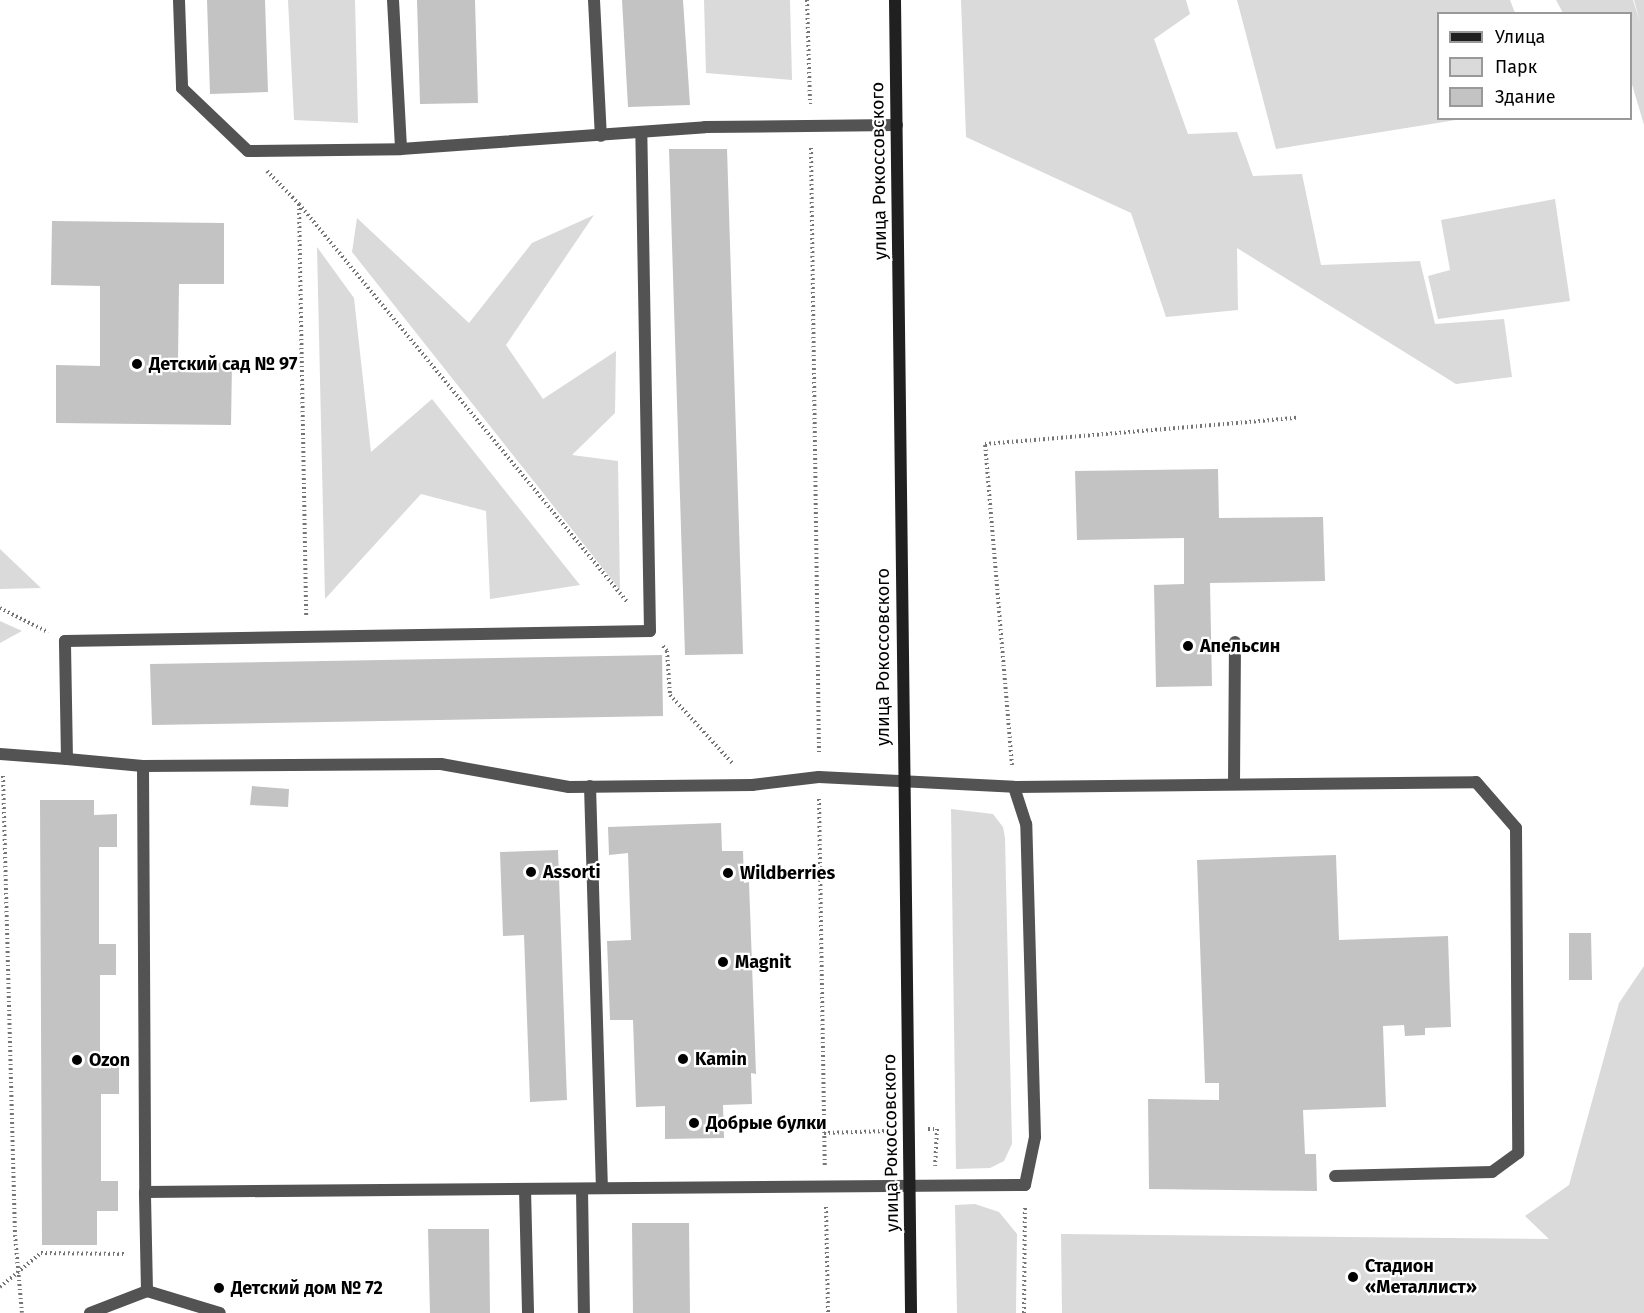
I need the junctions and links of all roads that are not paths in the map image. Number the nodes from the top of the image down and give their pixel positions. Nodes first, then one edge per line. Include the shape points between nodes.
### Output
1 (179, 0) edge
2 (393, 0) edge
3 (594, 0) edge
4 (895, 0) edge
5 (897, 125) junction
6 (641, 132) junction
7 (601, 136) junction
8 (401, 149) junction
9 (1235, 642) dead end
10 (1, 754) edge
11 (67, 759) junction
12 (143, 766) junction
13 (903, 781) junction
14 (1234, 784) junction
15 (590, 786) junction
16 (1014, 786) junction
17 (1335, 1176) dead end
18 (910, 1185) junction
19 (602, 1187) junction
20 (525, 1189) junction
21 (582, 1189) junction
22 (145, 1192) junction
23 (147, 1291) junction
24 (90, 1313) edge
25 (219, 1313) edge
26 (528, 1313) edge
27 (584, 1313) edge
28 (911, 1313) edge

1 - 8 lane via 182,88 248,151
2 - 8 lane
3 - 7 lane
4 - 5 street, улица Рокоссовского
5 - 6 lane
5 - 13 street, улица Рокоссовского
6 - 7 lane
6 - 11 lane via 650,631 65,641
7 - 8 lane
9 - 14 lane
10 - 11 lane
11 - 12 lane
12 - 15 lane via 441,764 569,787
12 - 22 lane
13 - 15 lane via 819,777 752,785
13 - 16 lane
13 - 18 street, улица Рокоссовского
14 - 16 lane
14 - 17 lane via 1476,782 1515,828 1518,1153 1492,1172
15 - 19 lane
16 - 18 lane via 1026,824 1035,1125 1025,1185
18 - 19 lane
18 - 28 street, улица Рокоссовского
19 - 21 lane
20 - 21 lane
20 - 22 lane
20 - 26 lane
21 - 27 lane
22 - 23 lane
23 - 24 lane
23 - 25 lane

